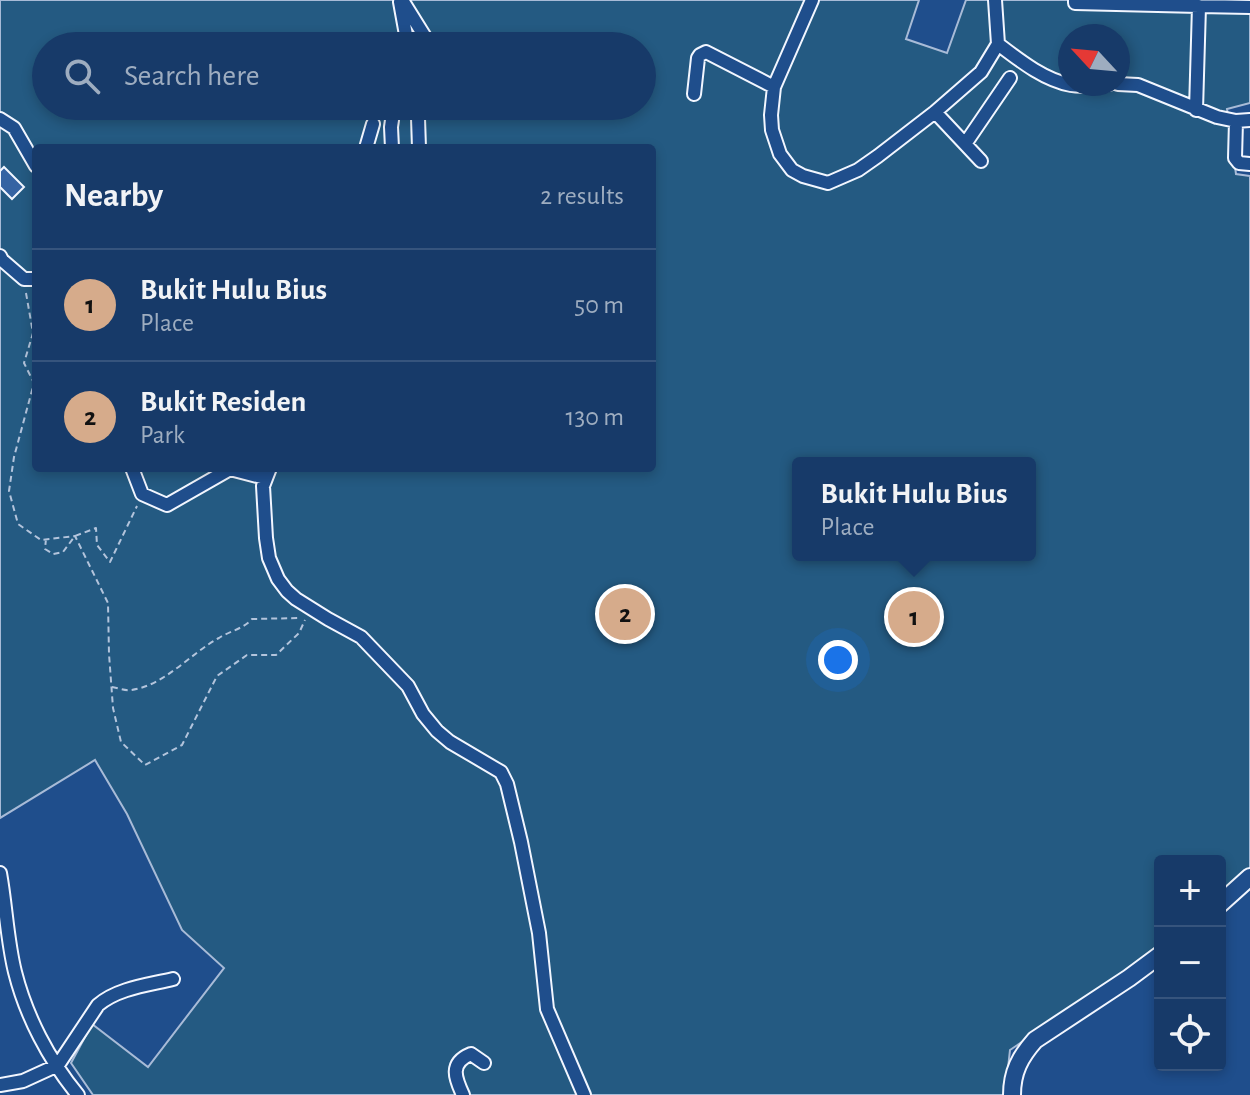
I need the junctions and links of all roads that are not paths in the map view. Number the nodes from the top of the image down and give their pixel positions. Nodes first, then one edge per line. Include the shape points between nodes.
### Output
1 (401, 0) edge
2 (812, 0) edge
3 (995, 0) edge
4 (1075, 0) edge
5 (1199, 6) junction
6 (1250, 7) edge
7 (406, 32) edge
8 (422, 32) edge
9 (998, 44) junction
10 (1010, 78) dead end
11 (1058, 80) edge
12 (1130, 85) edge
13 (774, 87) junction
14 (694, 94) dead end
15 (1196, 110) junction
16 (935, 112) junction
17 (0, 119) edge
18 (392, 120) edge
19 (418, 120) edge
20 (1250, 120) edge
21 (1236, 121) junction
22 (373, 124) dead end
23 (1235, 143) junction
24 (1250, 143) edge
25 (367, 144) edge
26 (392, 144) edge
27 (419, 144) edge
28 (965, 144) junction
29 (32, 159) edge
30 (981, 161) dead end
31 (1250, 164) edge
32 (0, 256) edge
33 (30, 279) edge
34 (134, 472) edge
35 (225, 472) edge
36 (267, 473) edge
37 (0, 873) edge
38 (1250, 877) edge
39 (1226, 899) edge
40 (1154, 959) edge
41 (173, 979) dead end
42 (484, 1063) dead end
43 (58, 1065) junction
44 (23, 1081) junction
45 (0, 1085) edge
46 (32, 1095) edge
47 (78, 1095) edge
48 (463, 1095) edge
49 (584, 1095) edge
50 (1012, 1095) edge

1 - 7 street
1 - 8 street
2 - 13 street
3 - 9 street
4 - 5 street
5 - 6 street
5 - 15 street
9 - 11 street
9 - 16 street via 981,72
10 - 28 street
12 - 15 street
13 - 14 street via 706,52 698,58
13 - 16 street via 772,130 780,154 792,170 828,183 858,170
15 - 21 street
16 - 28 street
17 - 29 street via 14,128
18 - 26 street
19 - 27 street
20 - 21 street
21 - 23 street
22 - 25 street
23 - 24 street
23 - 31 street via 1235,158
28 - 30 street
32 - 33 street
34 - 35 street via 142,494 167,505
36 - 49 street via 263,486 269,558 287,591 361,637 408,686 437,731 501,772 539,933 547,1009
37 - 43 street via 22,994
38 - 39 main road
40 - 50 main road via 1035,1040 1015,1068
41 - 43 street via 105,999
42 - 48 street via 471,1054 460,1061 456,1074
43 - 44 street
43 - 47 street
44 - 45 street
44 - 46 street

